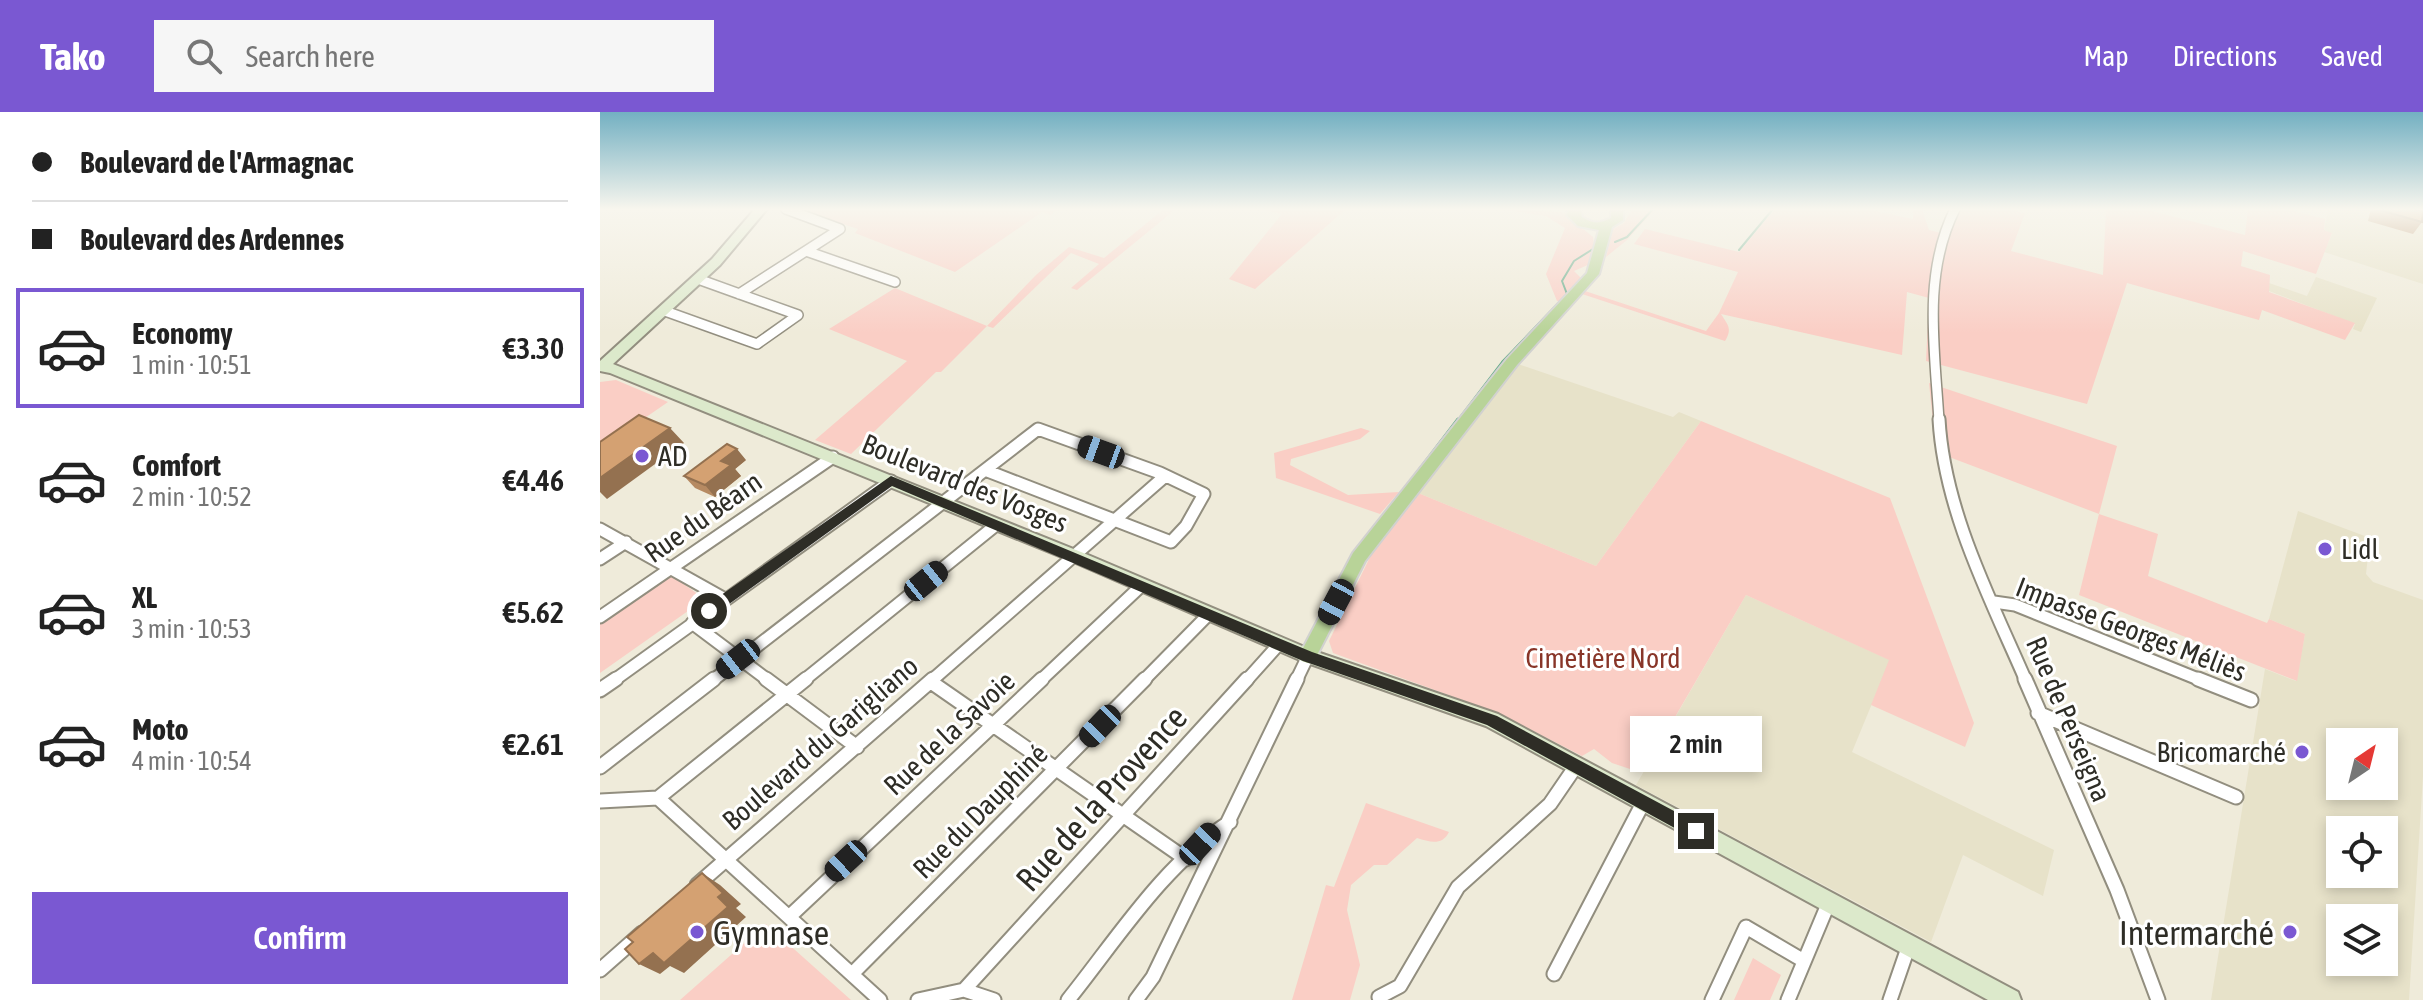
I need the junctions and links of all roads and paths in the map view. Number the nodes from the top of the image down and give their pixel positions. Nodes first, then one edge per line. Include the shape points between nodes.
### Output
1 (724, 250) edge
2 (1599, 250) edge
3 (1936, 250) edge
4 (806, 251) joint
5 (698, 279) junction
6 (895, 282) dead end
7 (739, 294) junction
8 (665, 311) junction
9 (601, 367) edge
10 (833, 457) junction
11 (985, 470) junction
12 (1164, 477) junction
13 (891, 481) junction
14 (943, 503) junction
15 (1115, 521) junction
16 (996, 525) junction
17 (600, 529) edge
18 (626, 542) junction
19 (1075, 556) junction
20 (600, 559) edge
21 (673, 568) junction
22 (1141, 586) junction
23 (725, 599) junction
24 (1994, 602) junction
25 (1209, 614) junction
26 (600, 617) edge
27 (692, 623) junction
28 (1280, 643) junction
29 (1308, 656) junction
30 (738, 659) junction
31 (931, 682) junction
32 (600, 690) edge
33 (787, 694) junction
34 (2251, 700) dead end
35 (2038, 713) junction
36 (992, 726) junction
37 (857, 747) junction
38 (1576, 766) junction
39 (600, 767) edge
40 (1056, 770) junction
41 (2236, 797) dead end
42 (658, 798) junction
43 (600, 801) edge
44 (1643, 803) junction
45 (1122, 816) junction
46 (1230, 822) junction
47 (727, 858) junction
48 (1186, 859) junction
49 (689, 892) edge
50 (1829, 902) junction
51 (790, 916) junction
52 (656, 921) edge
53 (1909, 945) junction
54 (1804, 961) junction
55 (600, 970) edge
56 (853, 973) junction
57 (1554, 974) dead end
58 (964, 990) junction
59 (1379, 997) dead end
60 (880, 1000) edge
61 (918, 1000) edge
62 (994, 1000) edge
63 (1068, 1000) edge
64 (1136, 1000) edge
65 (1712, 1000) edge
66 (1788, 1000) edge
67 (1890, 1000) edge
68 (2010, 1000) edge
69 (2158, 1000) edge

1 - 5 main road
2 - 29 main road via 1593,274 1512,362 1359,557
3 - 24 street, Rue de Perseigna via 1932,331 1941,455 1964,532
4 - 6 street
4 - 7 street
5 - 7 street
5 - 8 main road
7 - 8 street via 798,315 757,344
8 - 9 main road
9 - 10 main road, Boulevard des Vosges
10 - 13 main road, Boulevard des Vosges
10 - 21 street, Rue du Béarn
11 - 12 street via 1038,429
11 - 14 street
11 - 15 street
12 - 15 street, Boulevard du Garigliano
12 - 15 street via 1204,494 1173,541
13 - 14 main road, Boulevard des Vosges
13 - 23 street
14 - 16 main road, Boulevard des Vosges
14 - 30 street
15 - 19 street, Boulevard du Garigliano
16 - 19 main road, Boulevard des Vosges
16 - 33 street
17 - 18 street
18 - 20 street
18 - 21 street
19 - 22 main road, Boulevard des Vosges
19 - 31 street, Boulevard du Garigliano
21 - 23 street
21 - 26 street, Rue du Béarn
22 - 25 main road, Boulevard des Vosges
22 - 36 street, Rue de la Savoie
23 - 27 street
24 - 34 street, Impasse Georges Méliès via 2015,605
24 - 35 street, Rue de Perseigna
25 - 28 main road, Boulevard des Vosges
25 - 40 street, Rue du Dauphiné
27 - 30 street
27 - 32 street
28 - 29 main road, Boulevard des Vosges
28 - 45 street, Rue de la Provence
29 - 38 main road, Boulevard des Vosges via 1492,720
29 - 46 street
30 - 33 street
30 - 39 street
31 - 36 street
31 - 37 street, Boulevard du Garigliano
33 - 37 street
33 - 42 street
35 - 41 street
35 - 69 street, Rue de Perseigna via 2117,890
36 - 40 street
36 - 51 street, Rue de la Savoie
37 - 47 street, Boulevard du Garigliano
38 - 44 main road, Boulevard des Vosges
38 - 59 street via 1550,804 1458,887 1400,986
40 - 45 street
40 - 56 street, Rue du Dauphiné
42 - 43 street
42 - 47 street
44 - 50 main road, Boulevard des Vosges
44 - 57 street
45 - 48 street
45 - 58 street, Rue de la Provence
46 - 48 street via 1213,830
46 - 64 street via 1153,977
47 - 49 street, Boulevard du Garigliano
47 - 51 street
48 - 63 street
50 - 53 main road, Boulevard des Vosges
50 - 54 street
51 - 56 street
52 - 55 street
53 - 67 street
53 - 68 main road, Boulevard des Vosges
54 - 65 street via 1746,927
54 - 66 street
56 - 60 street
58 - 61 street
58 - 62 street

